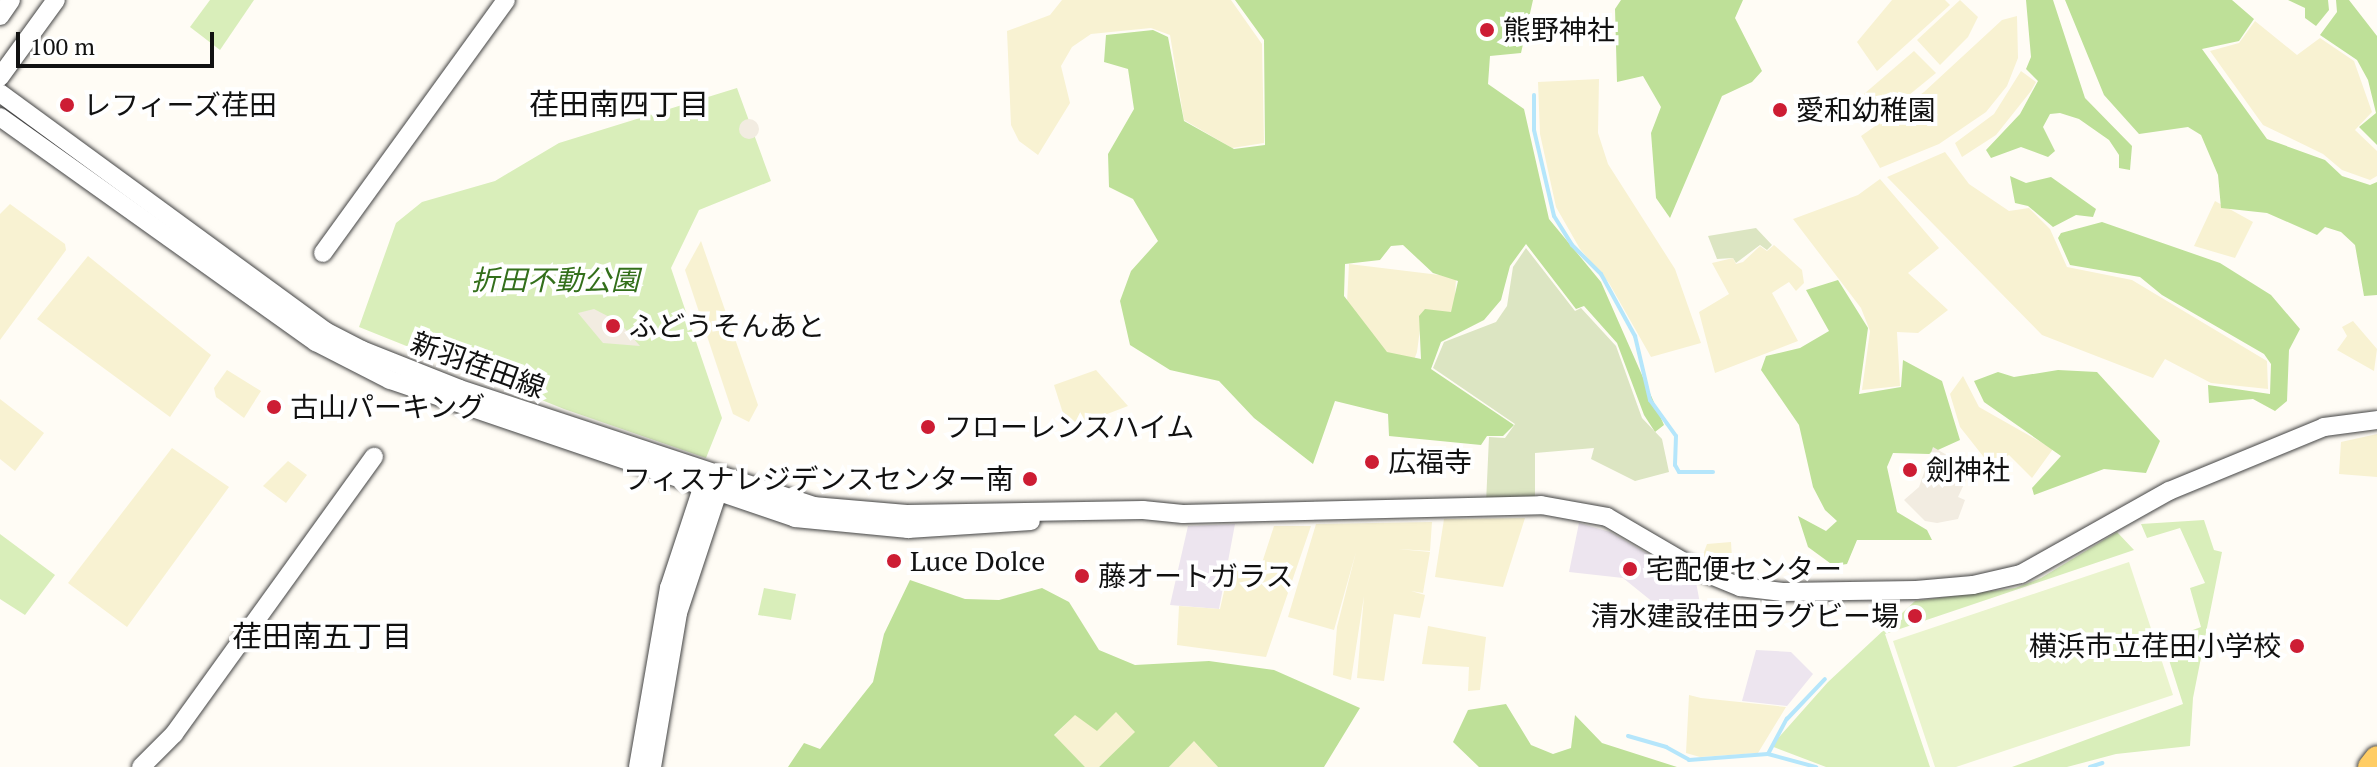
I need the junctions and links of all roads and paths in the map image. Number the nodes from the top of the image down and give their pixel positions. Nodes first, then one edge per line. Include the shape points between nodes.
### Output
1 (11, 0) edge
2 (56, 0) edge
3 (506, 0) edge
4 (0, 16) edge
5 (0, 77) edge
6 (0, 93) edge
7 (0, 117) edge
8 (323, 253) dead end
9 (2377, 420) edge
10 (374, 457) dead end
11 (711, 474) junction
12 (698, 489) junction
13 (717, 495) junction
14 (1089, 512) junction
15 (2377, 758) edge
16 (141, 767) edge
17 (638, 767) edge
18 (652, 767) edge
19 (2370, 767) edge

1 - 4 street
2 - 5 street
3 - 8 street
6 - 11 street, 新羽荏田線 via 325,331 447,385
7 - 12 street, 新羽荏田線 via 316,342 356,364 455,405
9 - 14 street via 2331,425 2294,438 2137,505 2021,574 1953,588 1783,592 1740,587 1696,569 1607,517 1541,505
10 - 16 street via 174,734
11 - 12 street
11 - 13 street
11 - 14 street, 新羽荏田線 via 813,506 907,514
12 - 13 street, 新羽荏田線
12 - 17 street via 669,588
13 - 14 street, 新羽荏田線 via 795,518 855,527 996,528
13 - 18 street via 678,613
15 - 19 main road

